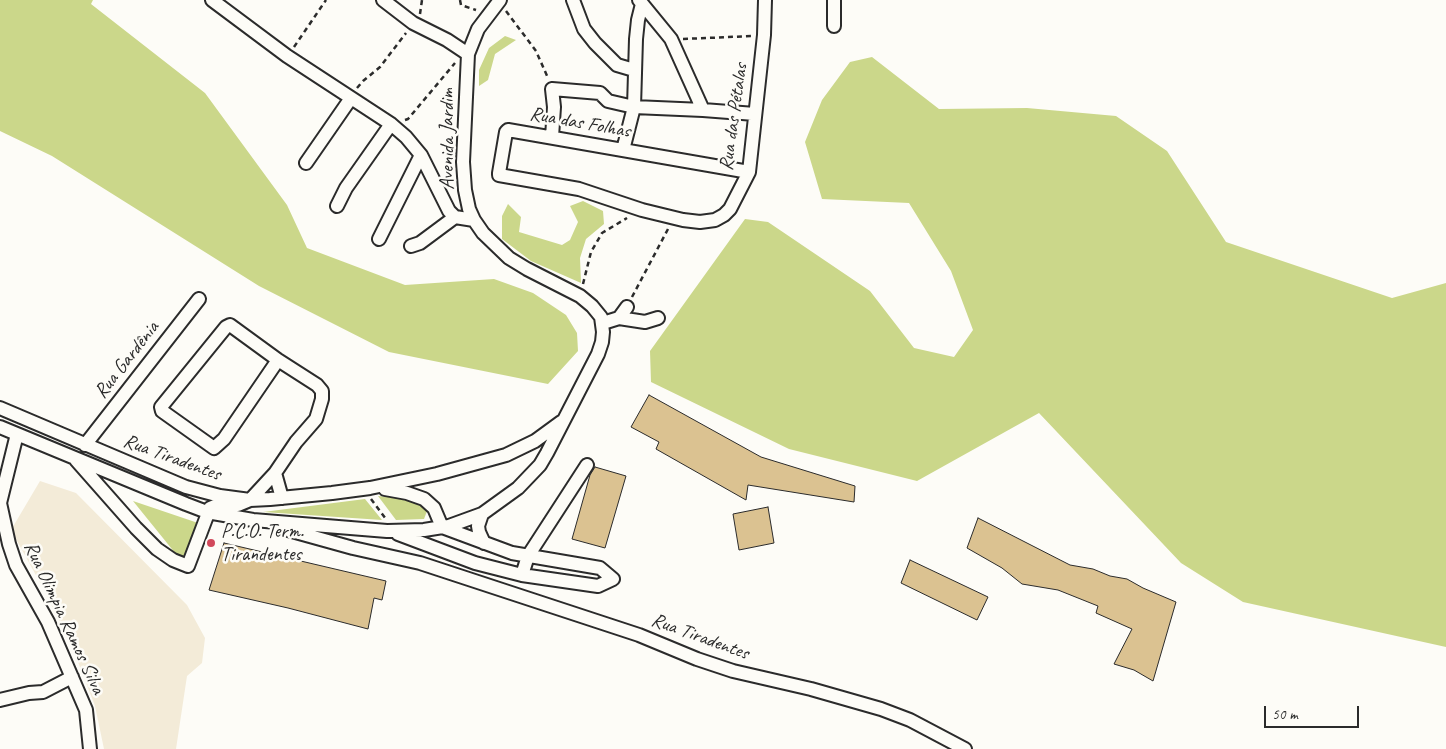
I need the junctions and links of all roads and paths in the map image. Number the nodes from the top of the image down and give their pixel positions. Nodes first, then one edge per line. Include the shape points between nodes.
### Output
1 (212, 0) edge
2 (326, 0) edge
3 (383, 0) edge
4 (422, 0) edge
5 (460, 0) edge
6 (573, 0) edge
7 (766, 0) edge
8 (834, 0) edge
9 (500, 1) edge
10 (640, 2) edge
11 (490, 14) junction
12 (413, 23) junction
13 (834, 26) dead end
14 (764, 35) junction
15 (671, 39) junction
16 (468, 54) junction
17 (287, 56) junction
18 (453, 64) dead end
19 (634, 70) junction
20 (552, 89) junction
21 (350, 98) junction
22 (634, 107) junction
23 (703, 110) junction
24 (755, 114) junction
25 (391, 124) junction
26 (552, 137) junction
27 (623, 150) junction
28 (421, 155) junction
29 (306, 164) dead end
30 (749, 172) junction
31 (336, 206) dead end
32 (642, 210) junction
33 (455, 217) junction
34 (674, 218) junction
35 (474, 220) junction
36 (379, 239) dead end
37 (411, 246) dead end
38 (580, 296) junction
39 (200, 299) dead end
40 (627, 307) joint
41 (619, 318) junction
42 (658, 318) dead end
43 (602, 323) junction
44 (278, 360) junction
45 (0, 408) edge
46 (563, 420) junction
47 (0, 427) edge
48 (17, 434) junction
49 (85, 445) junction
50 (12, 450) junction
51 (0, 457) edge
52 (74, 458) junction
53 (587, 465) dead end
54 (275, 473) junction
55 (186, 487) junction
56 (370, 493) junction
57 (282, 498) junction
58 (250, 500) junction
59 (0, 503) edge
60 (208, 512) junction
61 (482, 514) junction
62 (253, 520) junction
63 (390, 526) junction
64 (442, 527) junction
65 (484, 543) junction
66 (430, 547) junction
67 (528, 556) junction
68 (420, 563) junction
69 (522, 575) junction
70 (72, 677) junction
71 (0, 700) edge
72 (90, 749) edge
73 (965, 749) edge

1 - 17 street
2 - 17 path
3 - 12 street
4 - 12 path via 419,16
5 - 11 path via 461,5
6 - 19 street via 584,29 595,43 617,65
7 - 14 street, Rua das Pétalas
8 - 13 street
9 - 11 street, Avenida Jardim
9 - 20 path via 536,51
10 - 15 street
10 - 19 street
11 - 16 street, Avenida Jardim via 478,30
12 - 16 street
12 - 21 path via 380,67
14 - 15 path
14 - 24 street, Rua das Pétalas
15 - 23 street
16 - 35 street, Avenida Jardim via 463,162 465,190
17 - 21 street
18 - 25 path via 408,118
19 - 22 street
20 - 22 street via 600,93 608,101
20 - 26 street
21 - 25 street
21 - 29 street
22 - 23 street
22 - 27 street
23 - 24 street
24 - 30 street, Rua das Pétalas
25 - 28 street
25 - 31 street
26 - 27 street, Rua das Folhas
26 - 32 street, Rua das Folhas via 506,130 499,175 578,188
27 - 30 street, Rua das Folhas
28 - 33 street via 440,195
28 - 36 street
30 - 34 street, Rua das Pétalas via 724,215 700,222
32 - 34 street, Rua das Pétalas
32 - 38 path via 602,233 591,252
33 - 35 street
33 - 37 street
34 - 40 path
35 - 38 street, Avenida Jardim via 493,245 510,258
38 - 43 street, Avenida Jardim via 597,310
39 - 49 street, Rua Gardênia
40 - 41 street
41 - 42 street via 645,322
41 - 43 street
43 - 46 street via 598,354
44 - 44 street via 224,439 214,448 162,411 228,325 234,326
44 - 54 street via 317,385 322,391 322,398 316,419
45 - 49 street, Rua Tiradentes
46 - 56 street via 535,441 506,455
46 - 61 street via 540,465 518,488
47 - 48 street, Rua Tiradentes
48 - 50 street
48 - 52 street, Rua Tiradentes
49 - 55 street, Rua Tiradentes
50 - 51 street
50 - 59 street
52 - 60 street, Rua Tiradentes
52 - 60 street, Rua Tiradentes via 151,544 167,557 188,566
53 - 67 street
54 - 57 street
54 - 58 street
55 - 58 street, Rua Tiradentes
55 - 60 street via 200,499
56 - 57 street, Rua Tiradentes
56 - 63 path
56 - 64 street via 407,492 424,500 434,508
57 - 58 street, Rua Tiradentes
58 - 60 street via 238,505 213,506
59 - 70 street, Rua Olimpia Ramos Silva via 16,565 48,622
60 - 62 street, Rua Tiradentes
61 - 64 street
61 - 65 street via 479,532
62 - 63 street, Rua Tiradentes
62 - 68 street, Rua Tiradentes
63 - 64 street, Rua Tiradentes via 424,530
63 - 66 street, Rua Tiradentes
64 - 65 street
64 - 66 street
65 - 67 street
66 - 68 street
66 - 69 street, Rua Tiradentes
67 - 69 street
67 - 69 street, Rua Tiradentes via 600,568 613,579 598,586
68 - 73 street, Rua Tiradentes via 639,635 733,671 881,709 910,720
70 - 71 street via 43,692 29,692
70 - 72 street, Rua Olimpia Ramos Silva via 86,710

